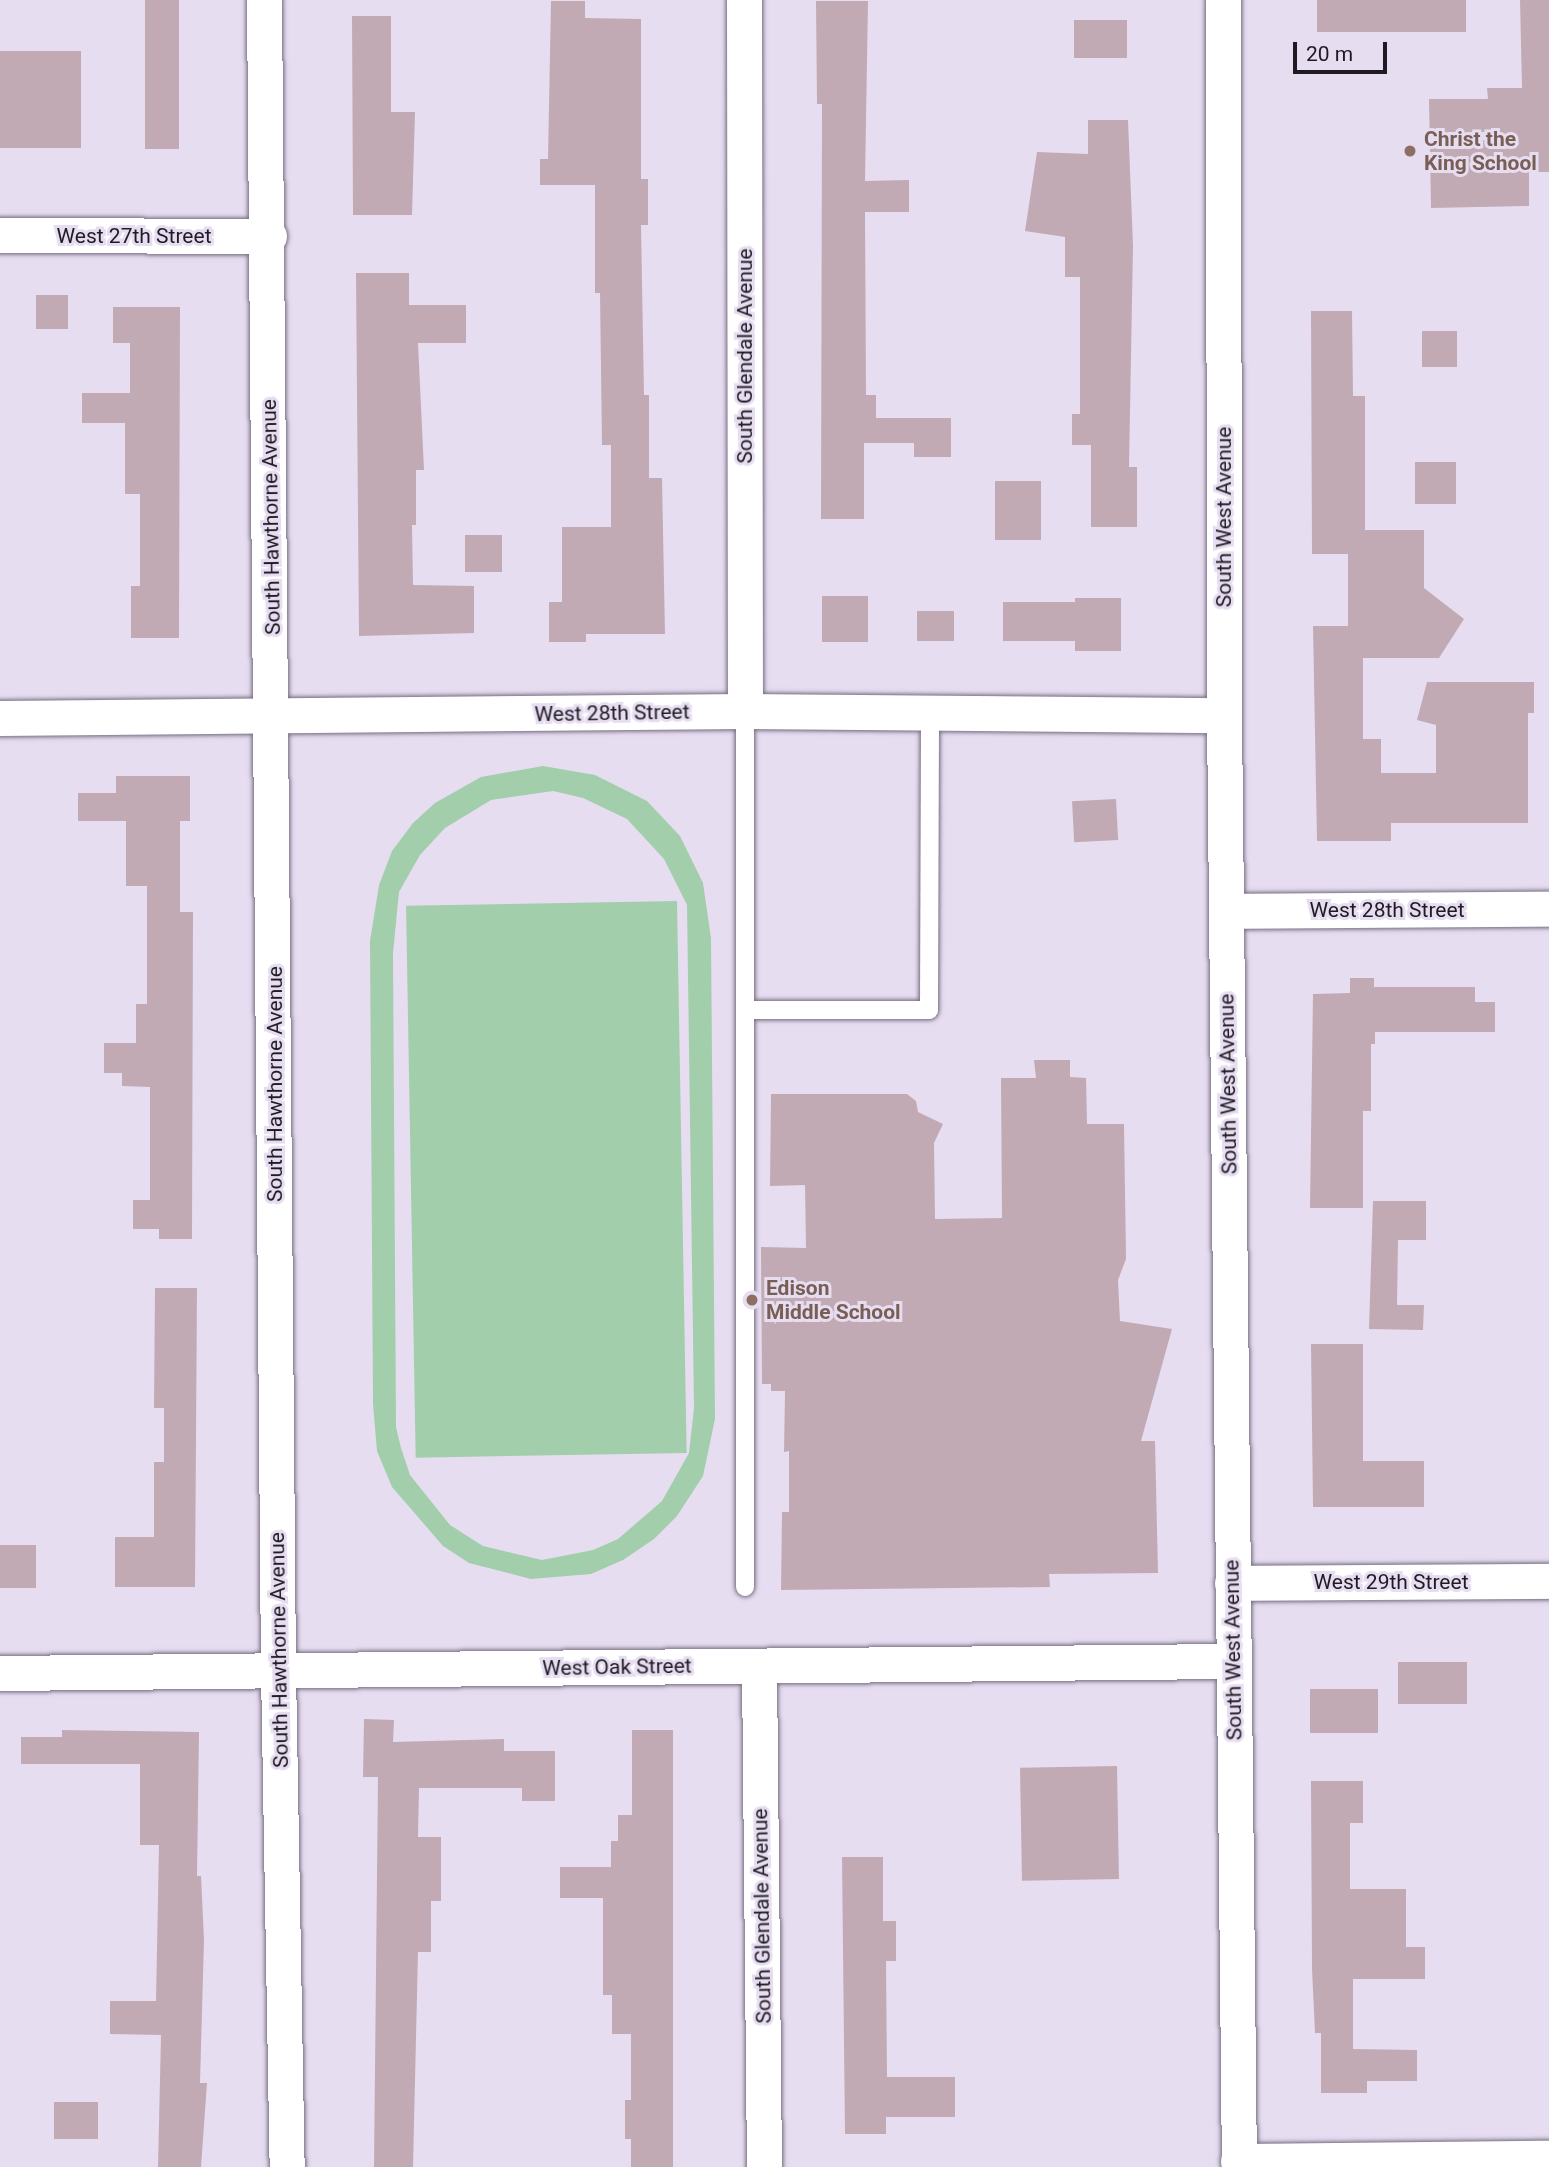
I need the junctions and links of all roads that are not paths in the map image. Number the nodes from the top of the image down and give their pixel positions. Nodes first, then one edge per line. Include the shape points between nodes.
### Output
1 (264, 0) edge
2 (744, 0) edge
3 (1223, 0) edge
4 (0, 235) edge
5 (269, 236) junction
6 (745, 711) junction
7 (930, 714) junction
8 (273, 715) junction
9 (1224, 715) junction
10 (0, 718) edge
11 (1549, 909) edge
12 (1226, 911) junction
13 (745, 1010) junction
14 (1549, 1581) edge
15 (1232, 1583) junction
16 (745, 1587) dead end
17 (1234, 1661) junction
18 (759, 1665) junction
19 (278, 1670) junction
20 (0, 1673) edge
21 (1549, 2158) edge
22 (1342, 2163) edge
23 (1238, 2164) edge
24 (287, 2167) edge
25 (764, 2167) edge

1 - 5 street, South Hawthorne Avenue
2 - 6 street, South Glendale Avenue
3 - 9 street, South West Avenue
4 - 5 street, West 27th Street
5 - 8 street, South Hawthorne Avenue
6 - 7 street, West 28th Street
6 - 8 street, West 28th Street
6 - 13 lane
7 - 9 street, West 28th Street
7 - 13 lane via 929,1010
8 - 10 street, West 28th Street
8 - 19 street, South Hawthorne Avenue
9 - 12 street, South West Avenue
11 - 12 street, West 28th Street
12 - 15 street, South West Avenue
13 - 16 lane
14 - 15 street, West 29th Street
15 - 17 street, South West Avenue
17 - 18 street, West Oak Street
17 - 23 street, South West Avenue
18 - 19 street, West Oak Street
18 - 25 street, South Glendale Avenue
19 - 20 street, West Oak Street
19 - 24 street, South Hawthorne Avenue
21 - 22 street
22 - 23 street

